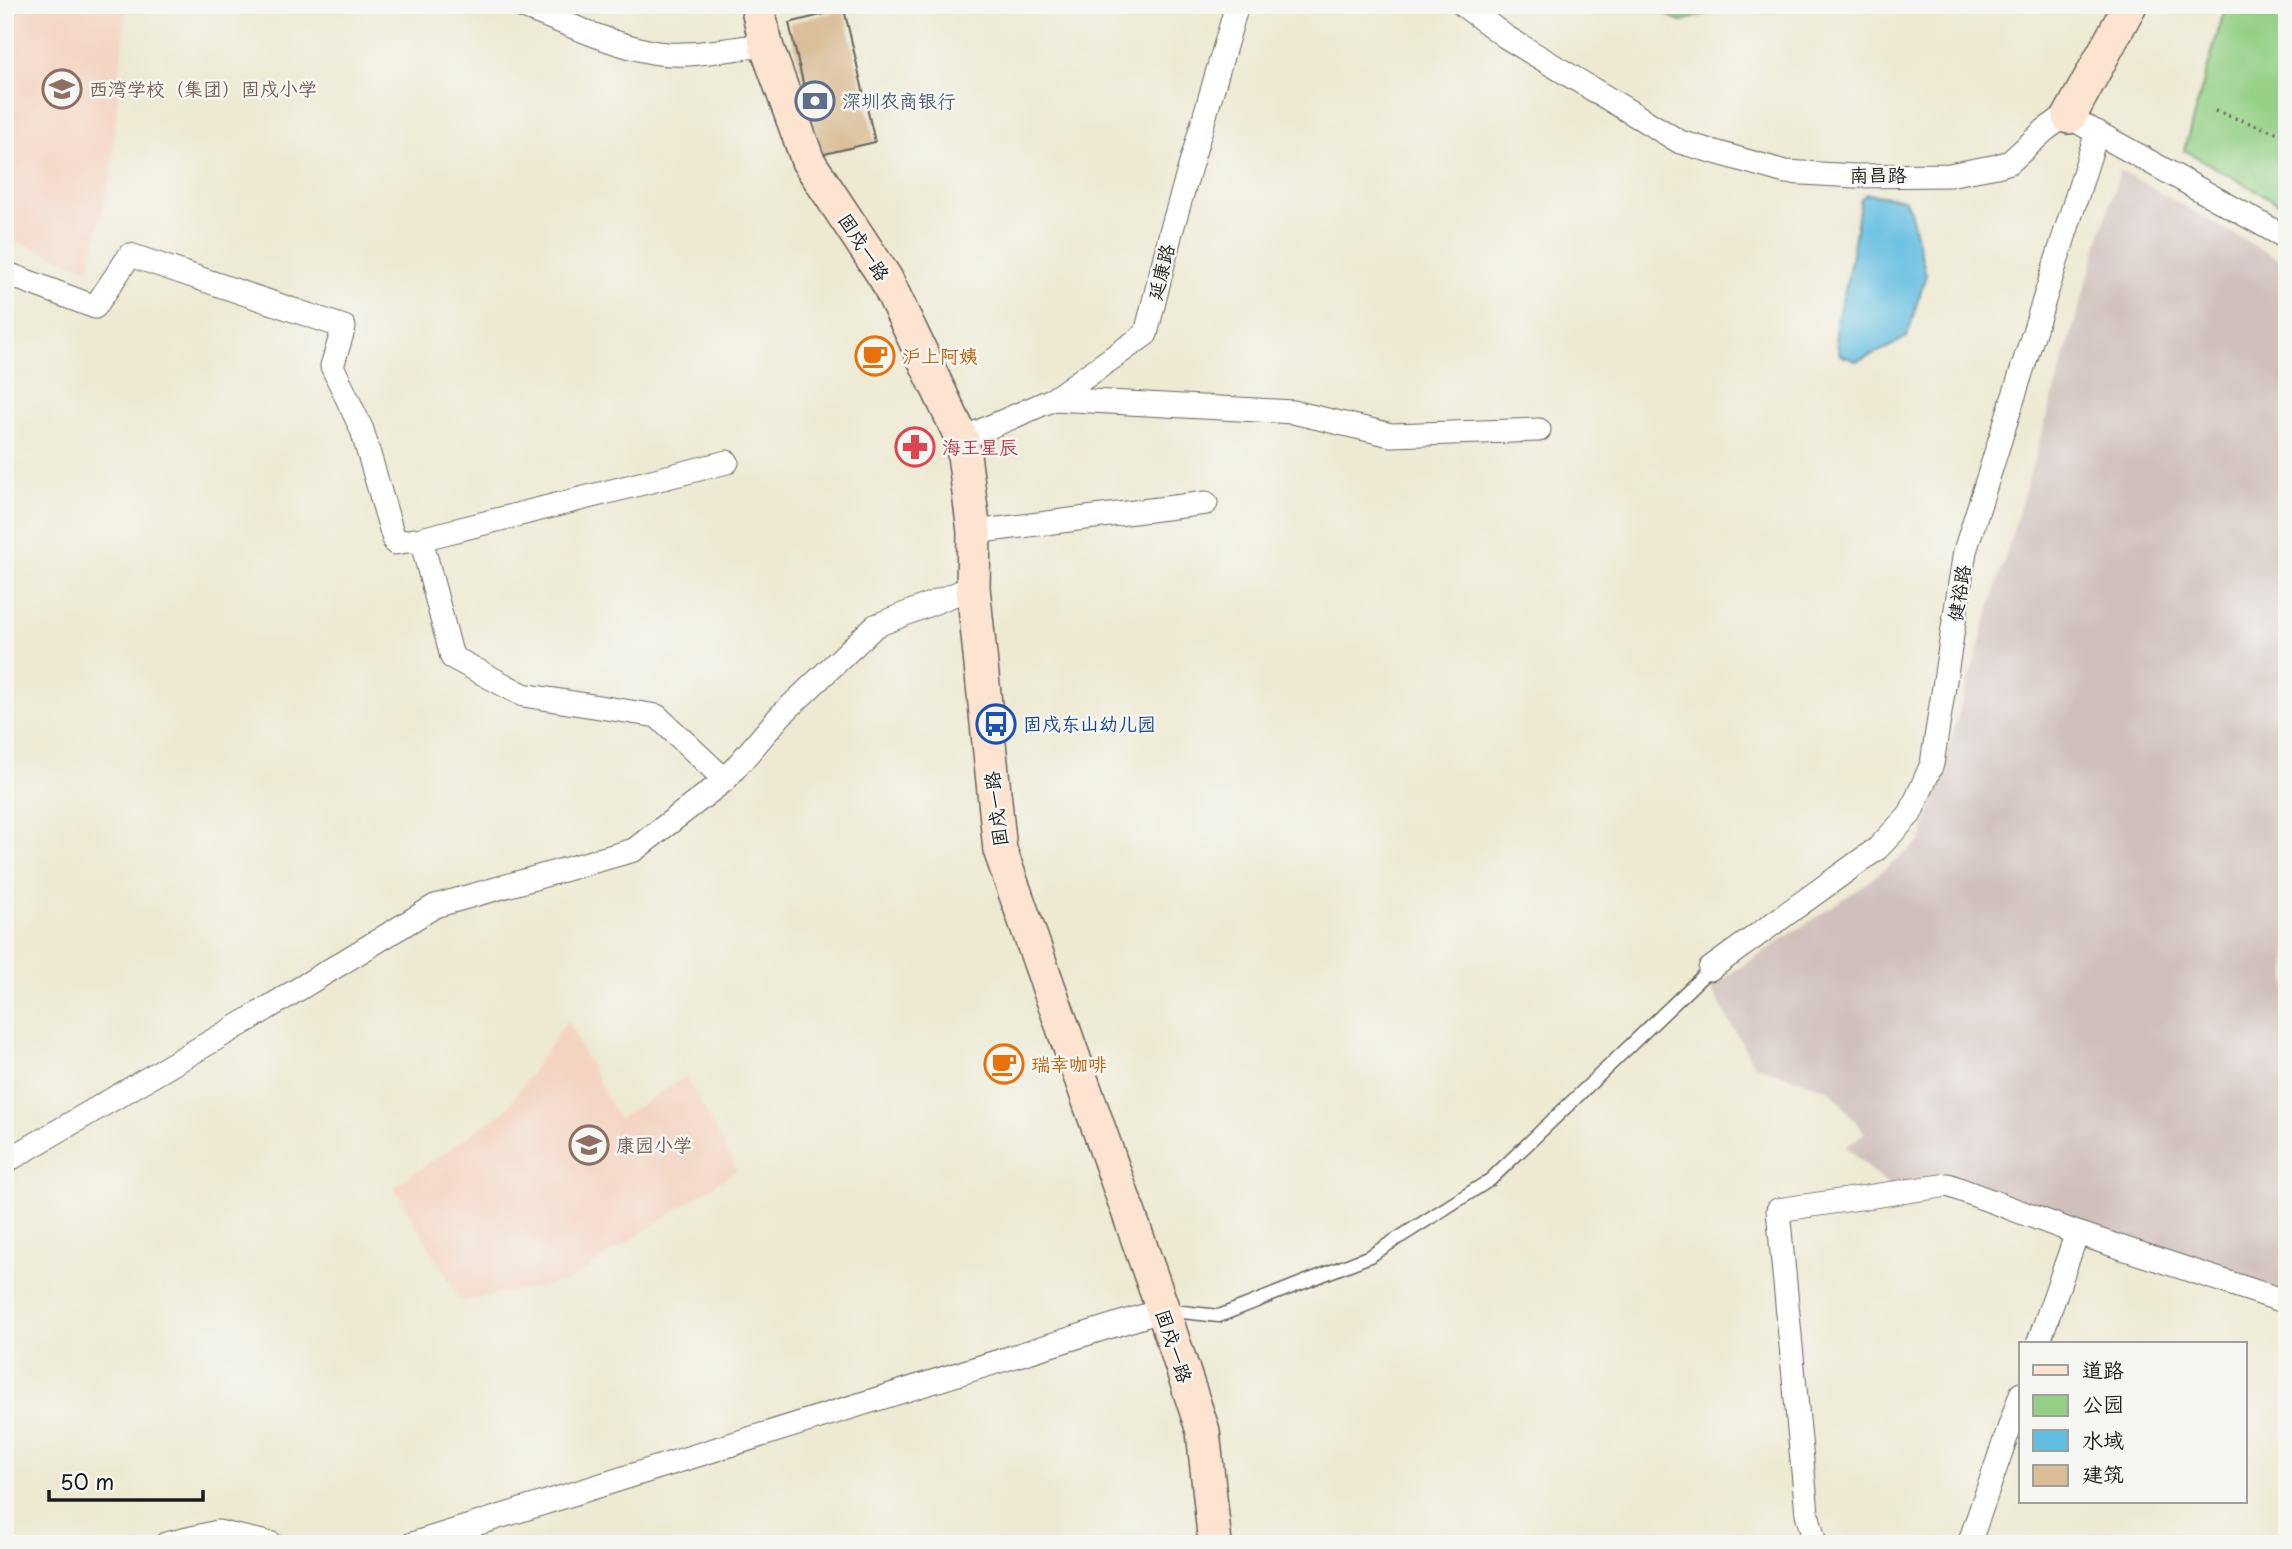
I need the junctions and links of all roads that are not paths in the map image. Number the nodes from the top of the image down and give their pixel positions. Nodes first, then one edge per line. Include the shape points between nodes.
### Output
1 (518, 5) edge
2 (757, 5) edge
3 (1237, 5) edge
4 (1463, 5) edge
5 (2130, 5) edge
6 (766, 45) junction
7 (2083, 124) junction
8 (2287, 238) edge
9 (5, 273) edge
10 (1055, 399) junction
11 (1539, 430) dead end
12 (962, 439) junction
13 (727, 462) dead end
14 (1206, 503) dead end
15 (974, 531) junction
16 (421, 540) junction
17 (973, 587) junction
18 (725, 780) junction
19 (1710, 969) joint
20 (5, 1162) edge
21 (2077, 1233) junction
22 (2287, 1302) edge
23 (1163, 1310) junction
24 (2039, 1342) edge
25 (2019, 1400) edge
26 (166, 1544) edge
27 (272, 1544) edge
28 (412, 1544) edge
29 (1215, 1544) edge
30 (1815, 1544) edge
31 (1969, 1544) edge

1 - 6 street via 654,52
2 - 6 street, 固戍一路
3 - 10 street, 延康路 via 1146,334
4 - 7 street, 南昌路 via 1506,37 1680,142 1785,172 1949,175 2010,162 2059,120
5 - 7 street, 健裕路
6 - 12 street, 固戍一路 via 808,161 886,279
7 - 8 street
7 - 19 street, 健裕路 via 1965,551 1931,764 1910,814 1878,848
9 - 16 street via 95,307 130,255 344,327 332,366 362,430 395,543
10 - 11 street via 1293,412 1391,435
10 - 12 street, 延康路
12 - 15 street, 固戍一路
13 - 16 street
14 - 15 street
15 - 17 street, 固戍一路
16 - 18 street via 452,657 523,695 657,716
17 - 18 street via 875,626 780,716
17 - 23 street, 固戍一路 via 1000,850
18 - 20 street via 634,850 435,906
19 - 23 lane via 1490,1180 1370,1256 1219,1316
21 - 22 street
21 - 24 street
21 - 30 street via 1948,1185 1778,1210 1807,1513
23 - 28 street
23 - 29 street, 固戍一路 via 1203,1431
25 - 31 street
26 - 27 street via 218,1532

